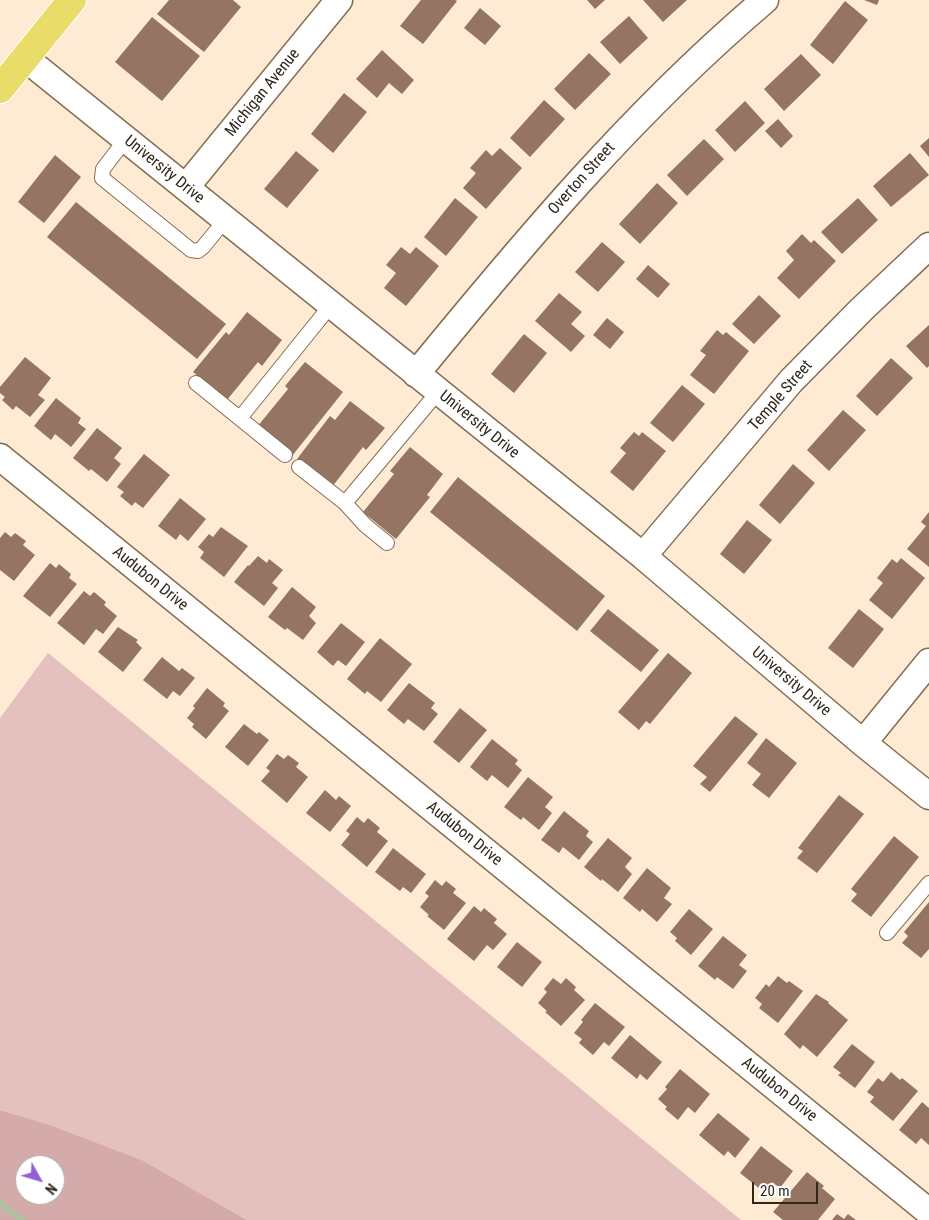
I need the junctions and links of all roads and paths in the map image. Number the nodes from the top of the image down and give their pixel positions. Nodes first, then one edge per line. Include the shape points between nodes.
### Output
1 (72, 0) edge
2 (339, 0) edge
3 (765, 0) edge
4 (25, 58) junction
5 (0, 89) edge
6 (126, 139) junction
7 (186, 187) junction
8 (226, 219) junction
9 (929, 246) edge
10 (331, 305) junction
11 (416, 374) junction
12 (196, 383) dead end
13 (438, 392) junction
14 (240, 418) junction
15 (285, 455) dead end
16 (0, 456) edge
17 (299, 467) dead end
18 (345, 503) junction
19 (387, 543) dead end
20 (643, 556) junction
21 (929, 662) edge
22 (863, 743) junction
23 (929, 796) edge
24 (929, 883) edge
25 (887, 933) dead end
26 (929, 1212) edge

1 - 4 main road
2 - 7 street, Michigan Avenue
3 - 11 street, Overton Street via 669,87 595,163
4 - 5 main road
4 - 6 street, University Drive
6 - 7 street, University Drive
6 - 8 lane via 103,169 102,178 191,250 203,248
7 - 8 street, University Drive
8 - 10 street, University Drive
9 - 20 street, Temple Street via 792,381
10 - 11 street, University Drive
10 - 14 lane
11 - 13 street, University Drive
12 - 14 lane
13 - 18 lane
13 - 20 street, University Drive
14 - 15 lane
16 - 26 street, Audubon Drive
17 - 18 lane
18 - 19 lane via 364,525
20 - 22 street, University Drive
21 - 22 street
22 - 23 street, University Drive
24 - 25 lane

